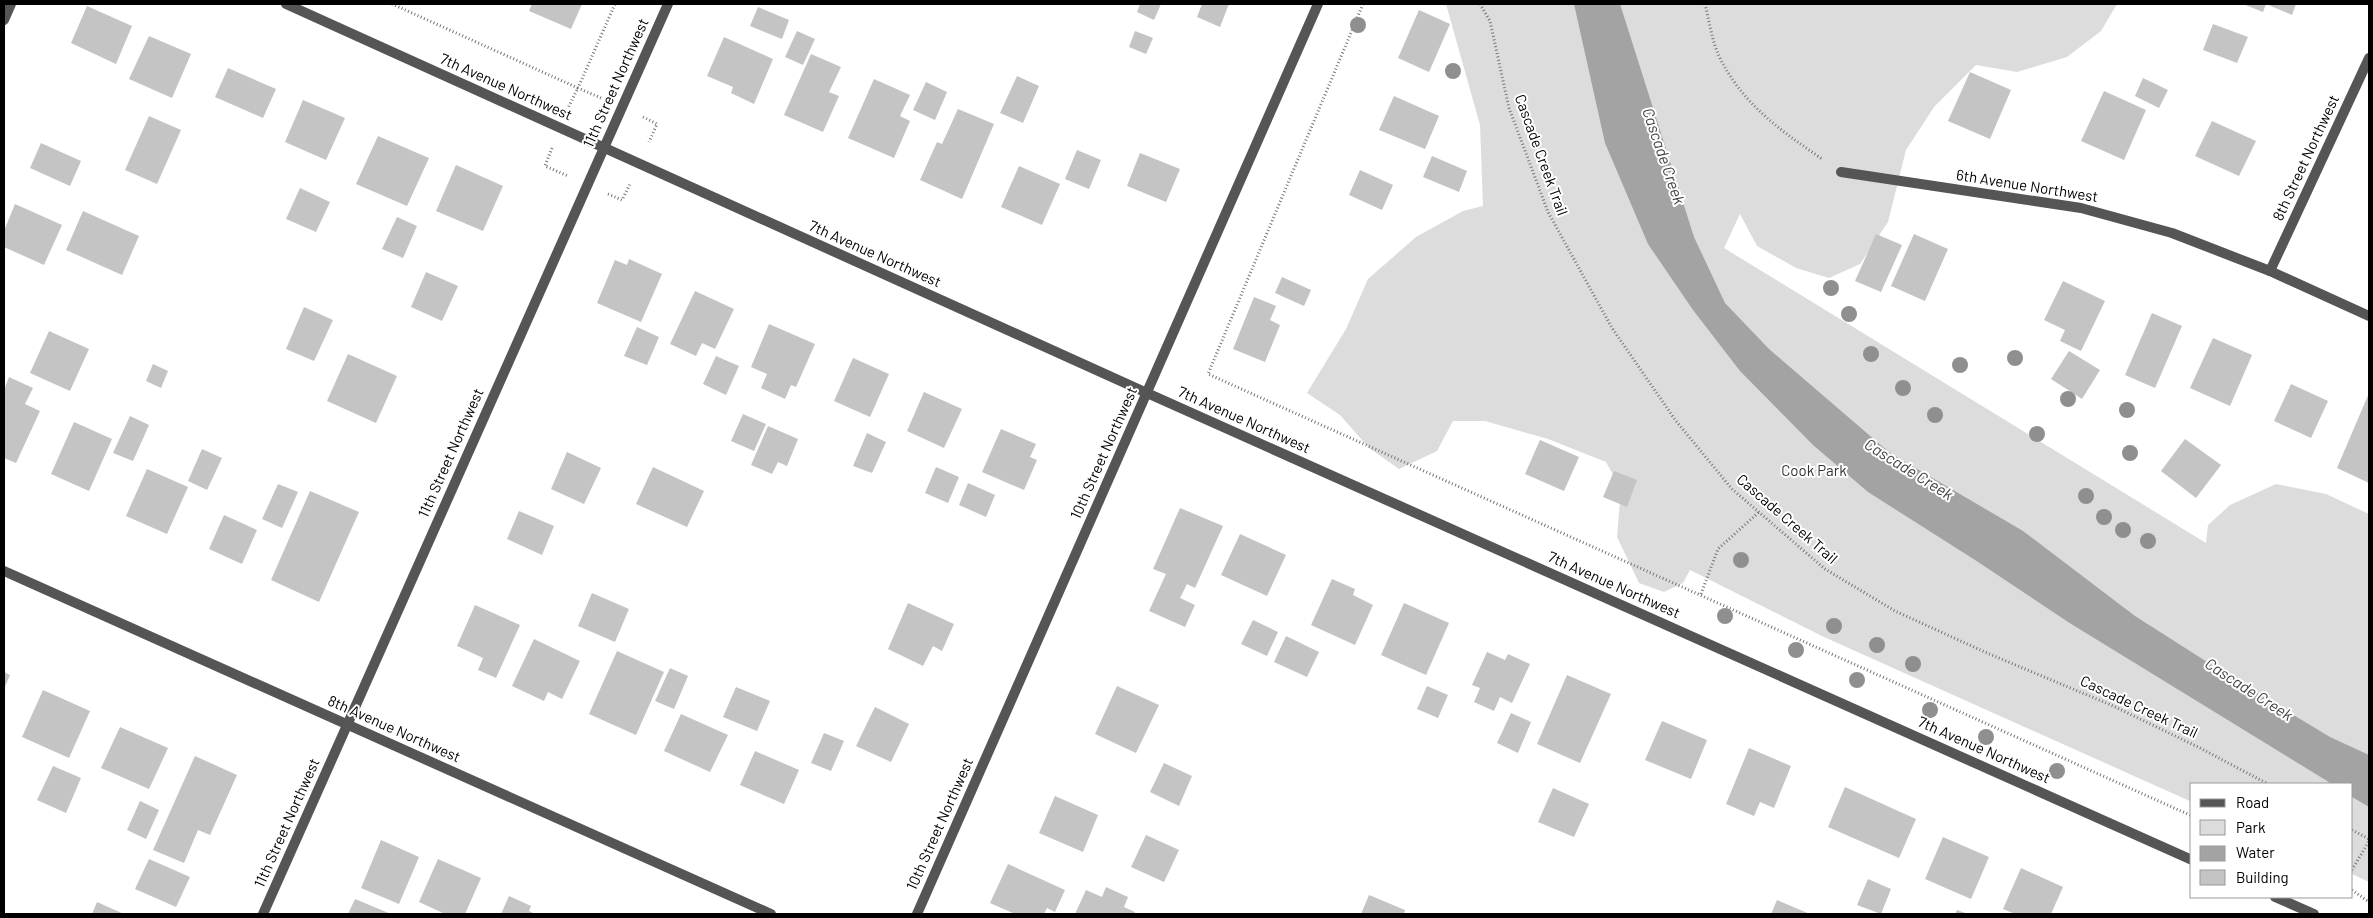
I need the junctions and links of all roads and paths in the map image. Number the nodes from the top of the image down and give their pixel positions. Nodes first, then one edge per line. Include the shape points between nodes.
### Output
1 (11, 4) edge
2 (286, 4) edge
3 (616, 4) edge
4 (668, 4) edge
5 (1318, 4) edge
6 (1363, 4) edge
7 (1480, 4) edge
8 (1705, 4) edge
9 (4, 20) edge
10 (2369, 58) edge
11 (578, 88) dead end
12 (604, 148) junction
13 (1842, 172) joint
14 (2270, 271) junction
15 (2369, 316) edge
16 (1147, 393) junction
17 (1759, 512) junction
18 (4, 571) edge
19 (1701, 594) junction
20 (347, 725) junction
21 (2266, 783) edge
22 (2190, 815) edge
23 (2353, 831) edge
24 (2369, 840) edge
25 (2190, 859) edge
26 (2353, 868) edge
27 (2353, 891) edge
28 (2277, 898) edge
29 (2369, 902) edge
30 (263, 914) edge
31 (771, 914) edge
32 (917, 914) edge
33 (2314, 914) edge

1 - 9 street
2 - 12 street, 7th Avenue Northwest
3 - 11 path
4 - 12 street, 11th Street Northwest
5 - 16 street, 10th Street Northwest
6 - 19 path via 1208,374
7 - 17 path, Cascade Creek Trail via 1490,21 1509,108 1552,220 1612,328 1676,421 1732,489
8 - 13 path via 1719,56 1750,104
10 - 14 street, 8th Street Northwest
12 - 16 street, 7th Avenue Northwest
12 - 20 street, 11th Street Northwest
13 - 14 street, 6th Avenue Northwest via 2081,208 2172,233
14 - 15 street, 6th Avenue Northwest
16 - 25 street, 7th Avenue Northwest
16 - 32 street, 10th Street Northwest
17 - 19 path via 1718,549
17 - 21 path, Cascade Creek Trail via 1825,569 1895,611 2111,705
18 - 20 street, 8th Avenue Northwest
19 - 22 path
20 - 30 street, 11th Street Northwest
20 - 31 street, 8th Avenue Northwest
23 - 24 path
24 - 26 path
27 - 29 path
28 - 33 street

